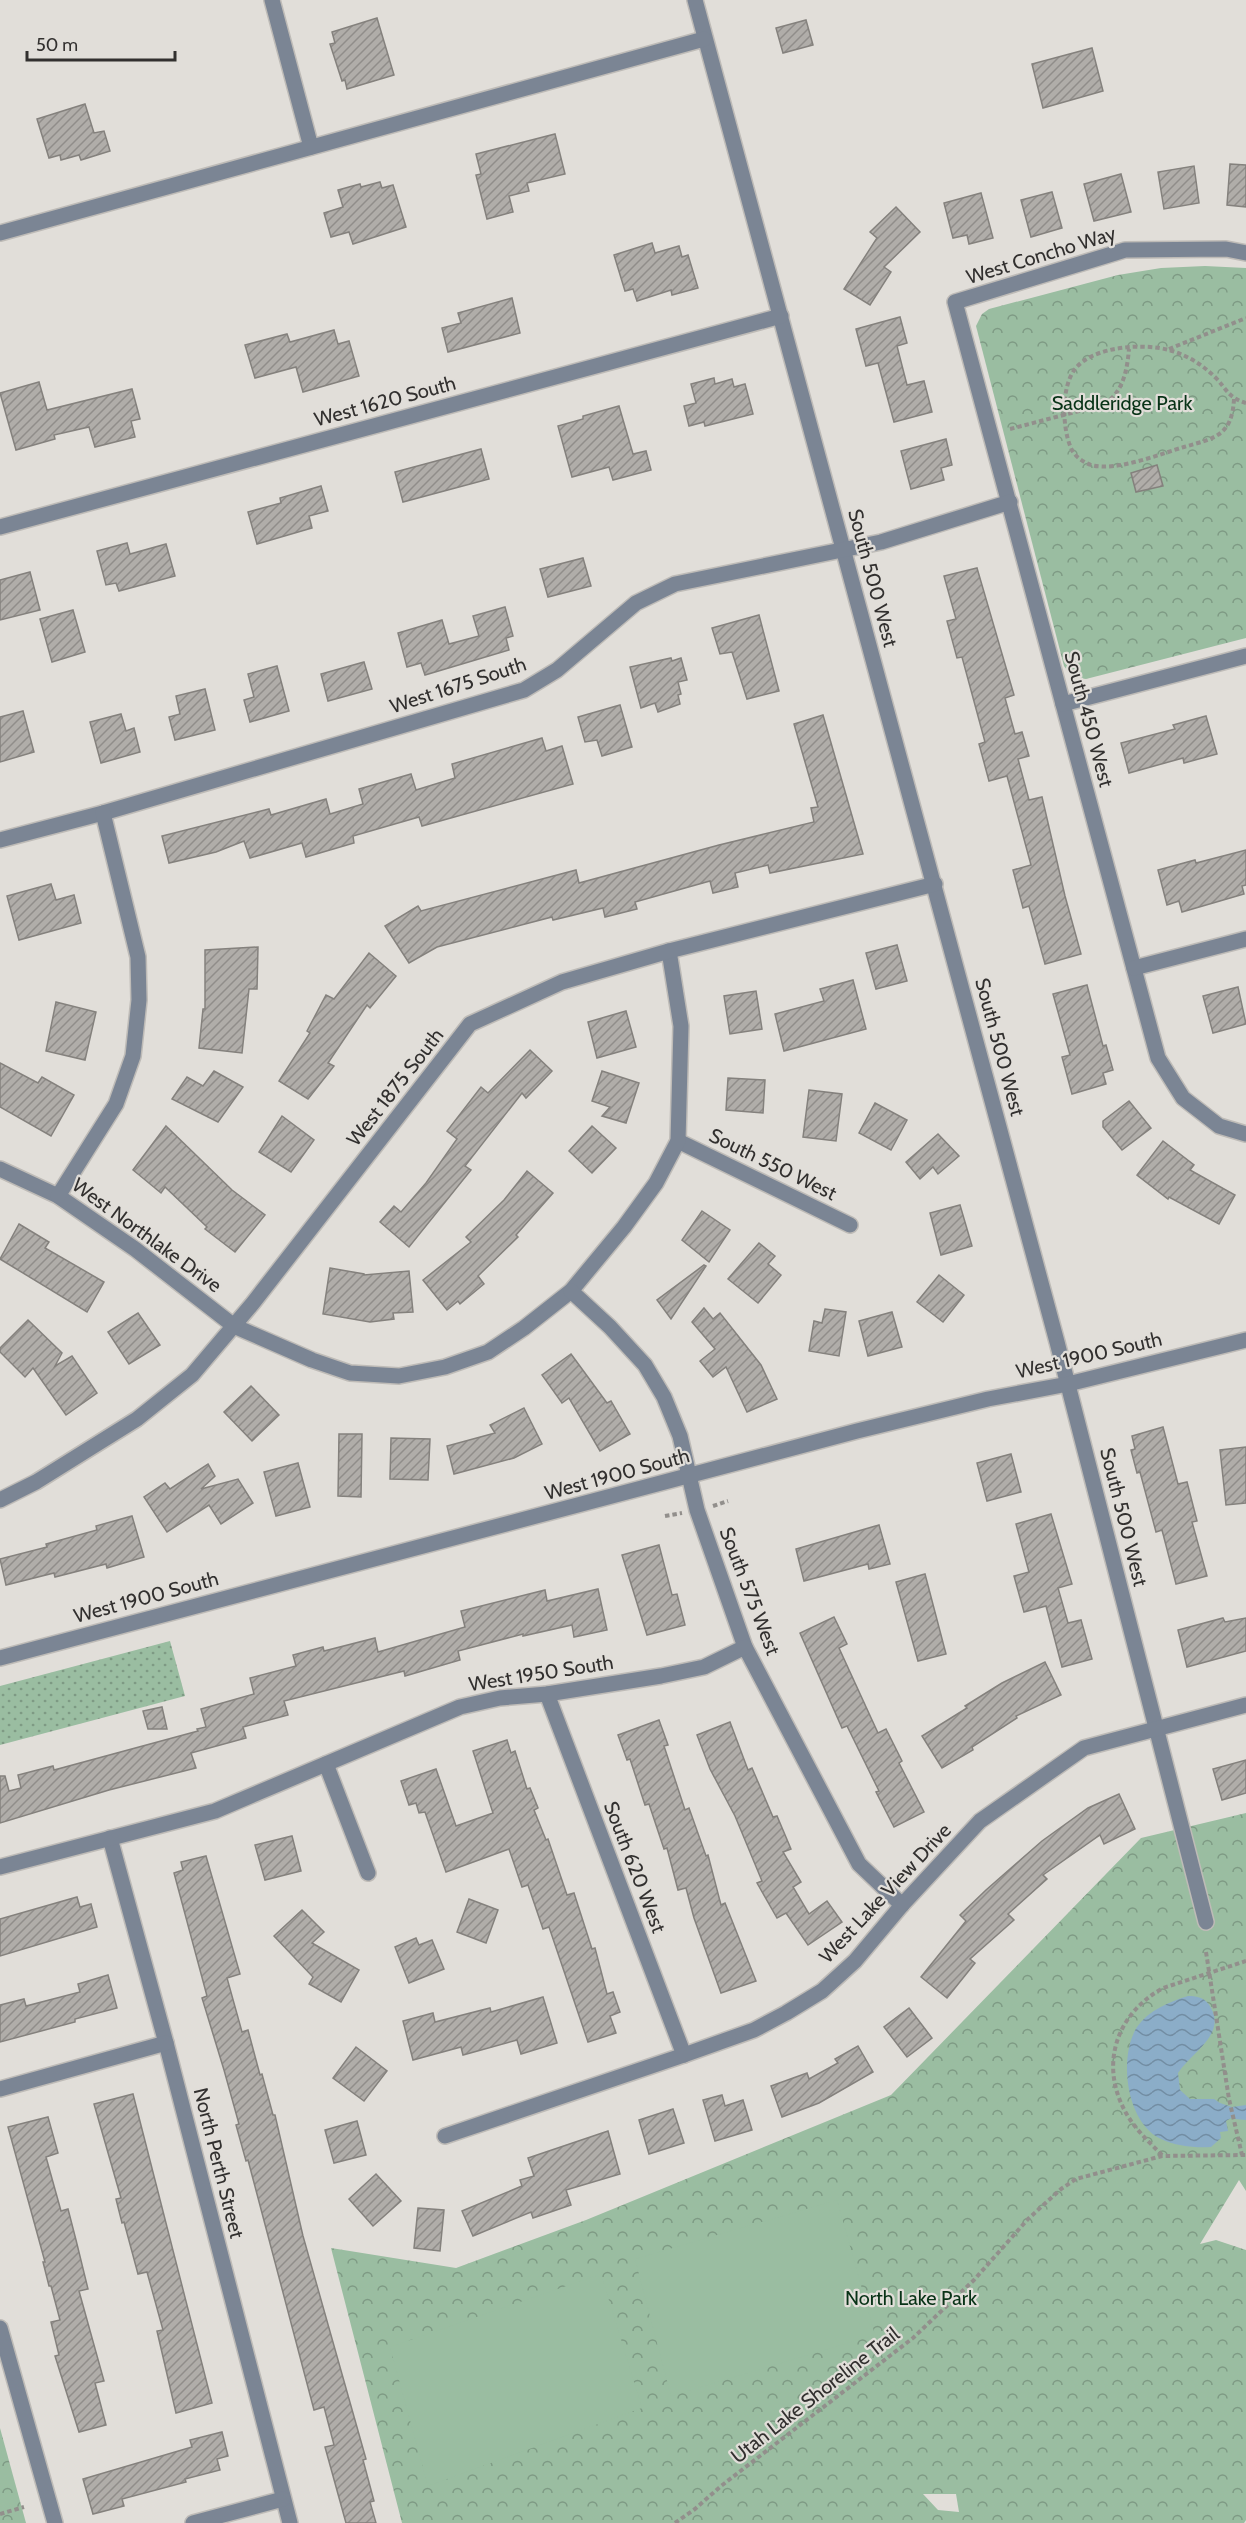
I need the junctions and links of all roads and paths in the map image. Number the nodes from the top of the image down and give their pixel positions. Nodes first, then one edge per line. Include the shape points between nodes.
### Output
1 (272, 0) edge
2 (695, 0) edge
3 (704, 39) junction
4 (311, 147) junction
5 (0, 232) edge
6 (1246, 253) edge
7 (955, 302) joint
8 (781, 316) junction
9 (1246, 318) edge
10 (1129, 348) junction
11 (1168, 350) junction
12 (1234, 399) junction
13 (1246, 403) edge
14 (1065, 415) junction
15 (1010, 429) dead end
16 (1010, 502) junction
17 (0, 527) edge
18 (844, 551) junction
19 (1246, 656) edge
20 (1063, 704) junction
21 (103, 813) junction
22 (0, 840) edge
23 (935, 884) junction
24 (1246, 939) edge
25 (669, 951) junction
26 (1134, 968) junction
27 (1246, 1134) edge
28 (678, 1141) junction
29 (0, 1169) edge
30 (58, 1196) junction
31 (850, 1226) dead end
32 (571, 1291) junction
33 (234, 1326) junction
34 (1246, 1340) edge
35 (1068, 1384) junction
36 (688, 1477) junction
37 (0, 1500) edge
38 (745, 1647) junction
39 (0, 1658) edge
40 (547, 1694) junction
41 (1246, 1705) edge
42 (1156, 1729) junction
43 (326, 1764) junction
44 (110, 1838) junction
45 (0, 1867) edge
46 (368, 1873) dead end
47 (902, 1905) junction
48 (1206, 1922) dead end
49 (1206, 1952) dead end
50 (1246, 1961) edge
51 (1210, 1972) junction
52 (166, 2043) junction
53 (684, 2055) junction
54 (0, 2089) edge
55 (445, 2136) dead end
56 (1244, 2155) edge
57 (1162, 2156) junction
58 (0, 2328) edge
59 (283, 2499) junction
60 (24, 2507) dead end
61 (0, 2514) edge
62 (54, 2523) edge
63 (192, 2523) edge
64 (290, 2523) edge
65 (675, 2523) edge

1 - 4 street
2 - 3 street, South 500 West
3 - 4 street
3 - 8 street, South 500 West
4 - 5 street
6 - 7 street, West Concho Way via 1226,249 1125,250
7 - 16 street, South 450 West
8 - 17 street, West 1620 South
8 - 18 street, South 500 West
9 - 11 path
10 - 11 path
10 - 14 path via 1121,388 1111,400
10 - 14 path via 1102,351 1075,369 1065,391
11 - 12 path via 1191,358 1215,376
12 - 13 path
12 - 14 path via 1228,426 1217,438 1112,465 1081,460 1071,449
14 - 15 path
16 - 18 street, West 1675 South
16 - 20 street, South 450 West
18 - 21 street, West 1675 South via 675,584 636,603 557,670 524,690
18 - 23 street, South 500 West
19 - 20 street
20 - 26 street, South 450 West
21 - 22 street, West 1675 South
21 - 30 street via 138,957 139,1000 133,1056 116,1104
23 - 25 street, West 1875 South
23 - 35 street, South 500 West
24 - 26 street
25 - 28 street via 681,1026
25 - 33 street, West 1875 South via 562,982 470,1024
26 - 27 street, South 450 West via 1158,1058 1183,1098 1219,1126
28 - 31 street, South 550 West
28 - 32 street via 650,1192
29 - 30 street, West Northlake Drive
30 - 33 street, West Northlake Drive via 135,1249
32 - 33 street, West Northlake Drive via 488,1352 445,1367 399,1376 350,1373
32 - 36 street, South 575 West via 645,1365 680,1436
33 - 37 street, West 1875 South via 192,1375 137,1419
34 - 35 street, West 1900 South
35 - 36 street, West 1900 South via 879,1425
35 - 42 street, South 500 West
36 - 38 street, South 575 West
36 - 39 street, West 1900 South
38 - 40 street, West 1950 South via 704,1667
38 - 47 street, South 575 West via 860,1864
40 - 43 street, West 1950 South via 460,1707
40 - 53 street, South 620 West
41 - 42 street, West Lake View Drive
42 - 47 street, West Lake View Drive via 1084,1748 980,1821
42 - 48 street, South 500 West
43 - 44 street, West 1950 South via 215,1811
43 - 46 street
44 - 45 street, West 1950 South
44 - 52 street, North Perth Street
47 - 53 street, West Lake View Drive via 855,1961 822,1991 754,2030
49 - 51 path
50 - 51 path
51 - 56 path via 1229,2099
51 - 57 path via 1150,1994 1130,2013 1114,2053 1113,2073 1120,2100 1135,2127
52 - 54 street
52 - 59 street, North Perth Street
53 - 55 street, West Lake View Drive
56 - 57 path, Utah Lake Shoreline Trail
57 - 65 path, Utah Lake Shoreline Trail via 1076,2179 1061,2189 913,2338
58 - 62 street
59 - 63 street
59 - 64 street, North Perth Street
60 - 61 path

